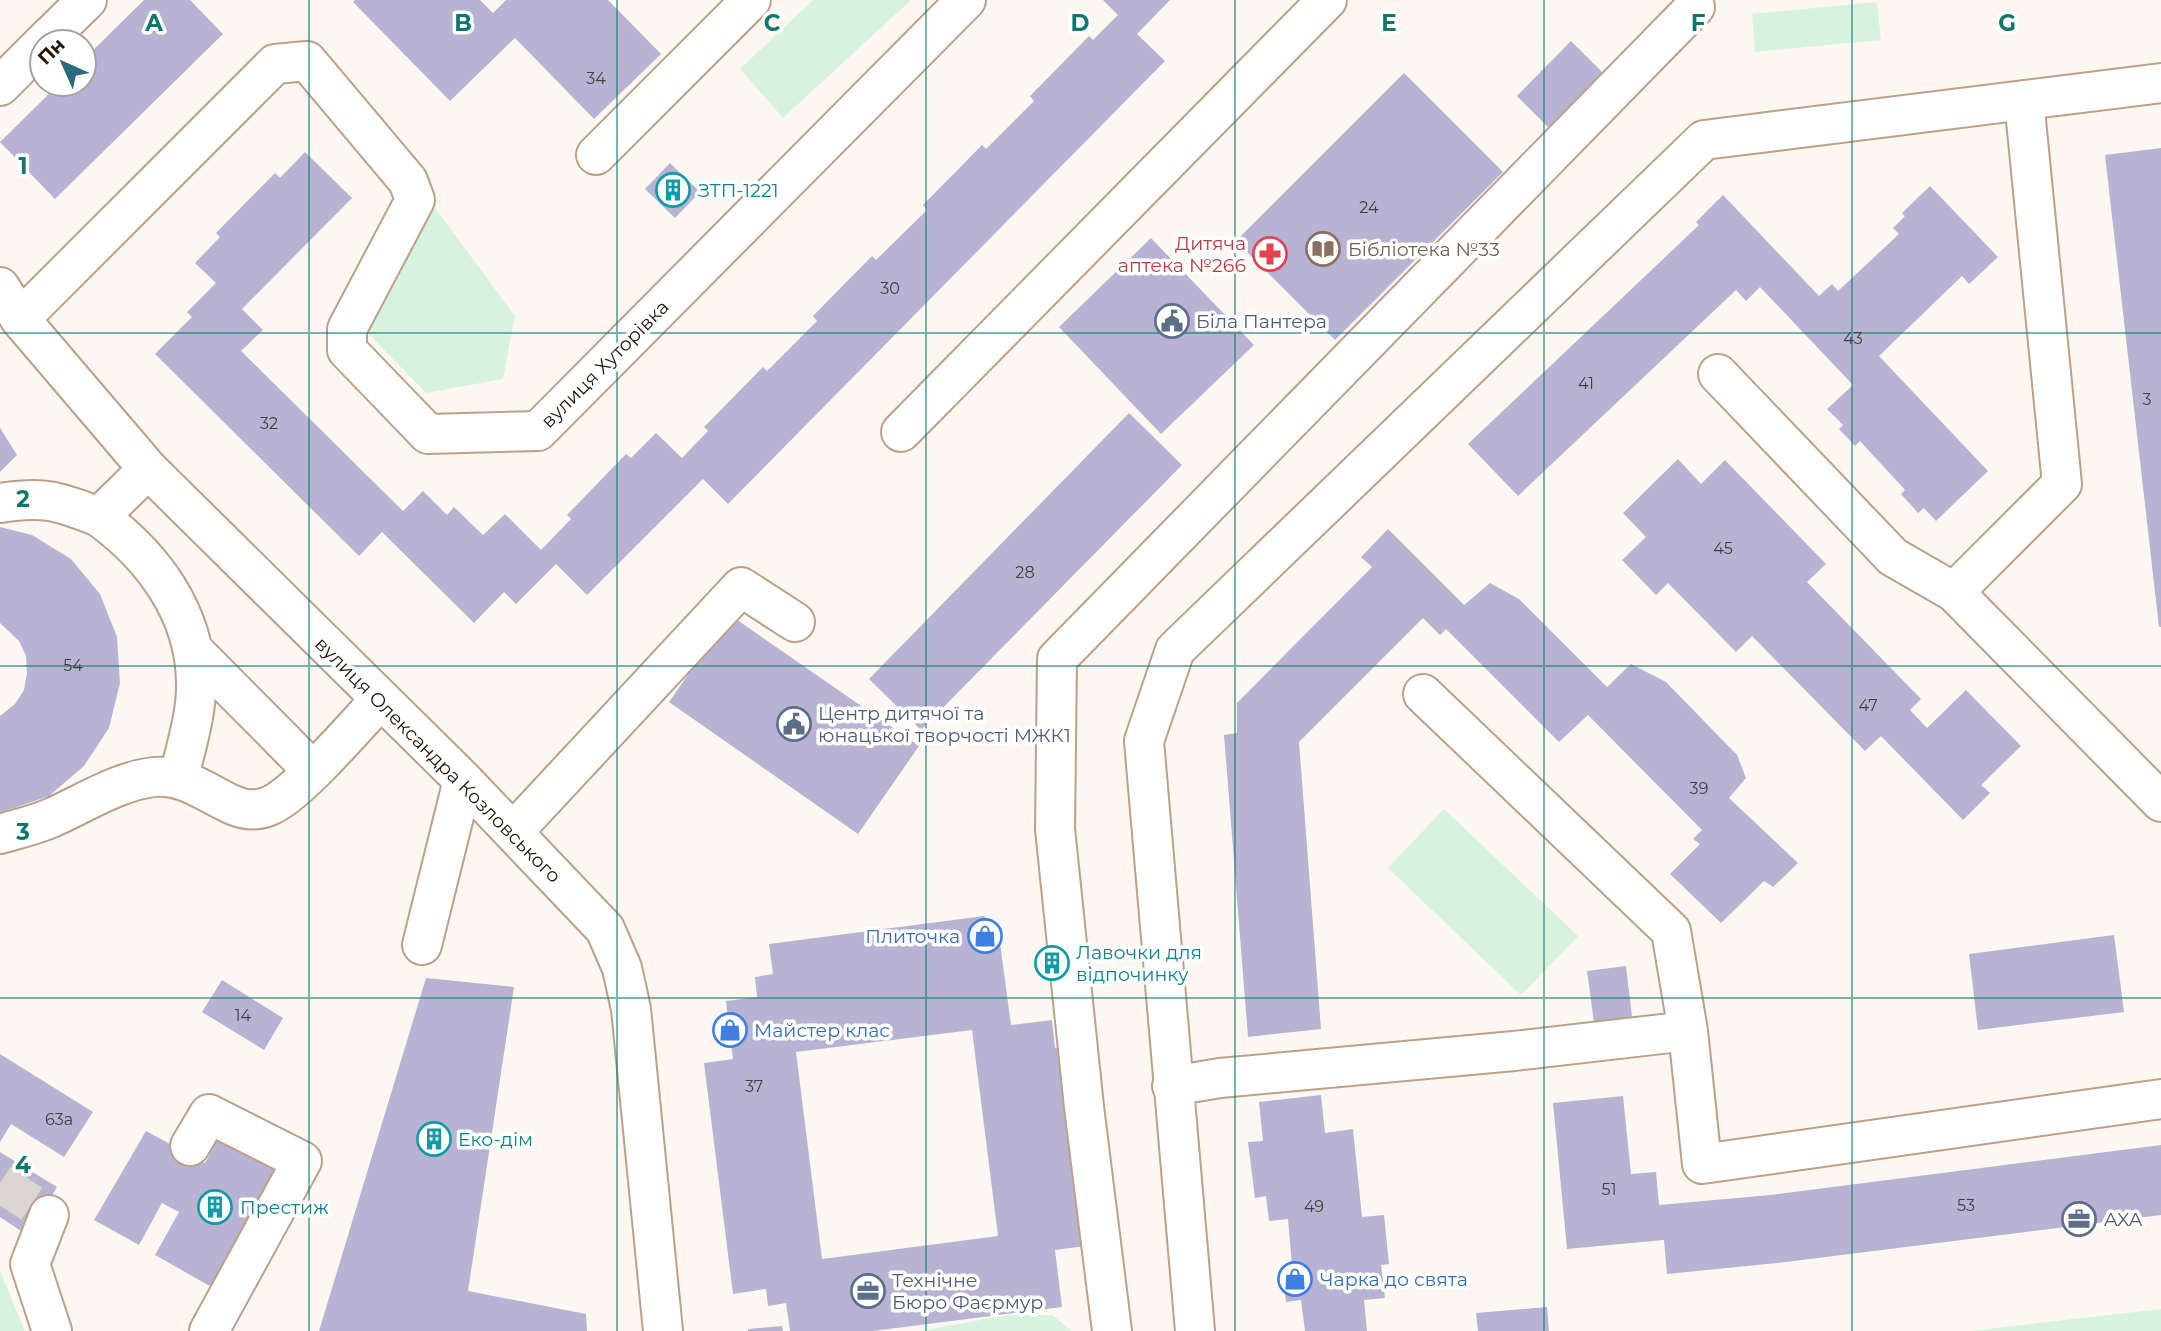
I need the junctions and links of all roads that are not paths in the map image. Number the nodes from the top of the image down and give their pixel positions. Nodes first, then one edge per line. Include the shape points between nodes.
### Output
1 (87, 0) edge
2 (751, 0) edge
3 (966, 0) edge
4 (1327, 0) edge
5 (1695, 7) dead end
6 (58, 28) edge
7 (28, 58) edge
8 (2161, 83) edge
9 (0, 86) edge
10 (2024, 100) junction
11 (596, 155) dead end
12 (0, 287) edge
13 (20, 319) junction
14 (1718, 374) dead end
15 (901, 432) dead end
16 (148, 469) junction
17 (0, 503) edge
18 (99, 517) junction
19 (1954, 592) junction
20 (795, 622) dead end
21 (193, 650) junction
22 (1423, 694) dead end
23 (380, 700) junction
24 (312, 770) junction
25 (179, 777) junction
26 (463, 780) junction
27 (2161, 802) edge
28 (513, 832) junction
29 (0, 834) edge
30 (422, 945) dead end
31 (1688, 1031) junction
32 (1172, 1086) junction
33 (2161, 1099) edge
34 (190, 1146) dead end
35 (49, 1215) dead end
36 (52, 1331) edge
37 (209, 1331) edge
38 (663, 1331) edge
39 (1112, 1331) edge
40 (1195, 1331) edge

1 - 6 street
2 - 11 street
3 - 13 street, вулиця Хуторівка via 538,431 428,434 347,350 346,330 415,200 408,181 307,61 275,64
4 - 15 street
5 - 39 street via 1057,659 1055,829
7 - 9 street
8 - 10 street
10 - 19 street via 2062,484
10 - 32 street via 1704,140 1175,650 1144,741
12 - 13 street, вулиця Олександра Козловського
13 - 16 street, вулиця Олександра Козловського
14 - 19 street via 1893,557
16 - 18 street
16 - 23 street, вулиця Олександра Козловського
17 - 18 street via 59,501
18 - 21 street via 145,556 166,585 183,615
19 - 27 street
20 - 28 street via 741,587
21 - 24 street
21 - 25 street via 193,716
22 - 31 street via 1671,931
23 - 24 street
23 - 26 street, вулиця Олександра Козловського
24 - 25 street via 277,802 259,809 240,808
25 - 29 street via 130,783 47,820
26 - 28 street, вулиця Олександра Козловського
26 - 30 street
28 - 38 street, вулиця Олександра Козловського via 605,929 622,968 631,1009
31 - 32 street
31 - 33 street via 1702,1164
32 - 40 street
34 - 37 street via 209,1114 302,1161
35 - 36 street via 30,1264

